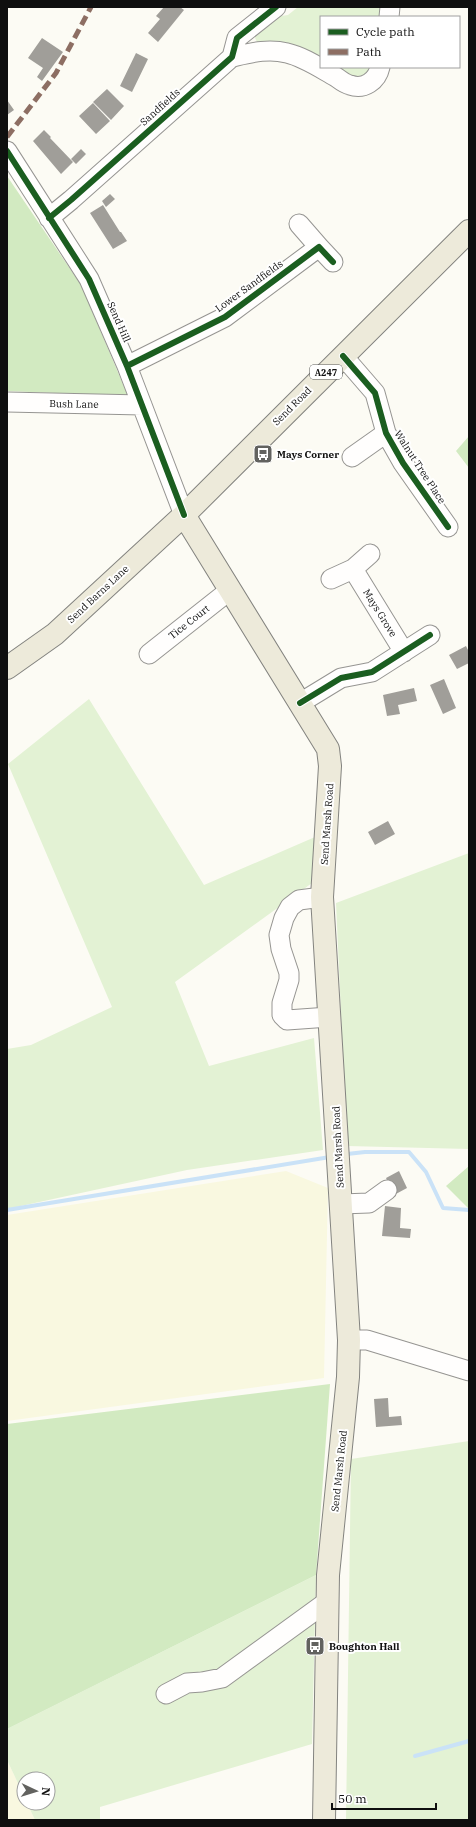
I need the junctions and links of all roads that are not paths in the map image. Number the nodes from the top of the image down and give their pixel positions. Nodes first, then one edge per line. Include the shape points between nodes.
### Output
1 (276, 7) edge
2 (232, 57) junction
3 (380, 68) edge
4 (7, 152) edge
5 (49, 218) junction
6 (299, 224) dead end
7 (469, 231) edge
8 (319, 247) junction
9 (333, 262) dead end
10 (343, 356) junction
11 (127, 366) junction
12 (7, 402) edge
13 (142, 405) junction
14 (386, 433) junction
15 (352, 457) dead end
16 (184, 515) junction
17 (448, 527) dead end
18 (370, 554) dead end
19 (353, 569) junction
20 (331, 579) dead end
21 (230, 590) junction
22 (430, 635) dead end
23 (404, 652) junction
24 (149, 654) dead end
25 (7, 668) edge
26 (300, 703) junction
27 (322, 897) junction
28 (329, 1017) junction
29 (387, 1190) dead end
30 (341, 1204) junction
31 (349, 1340) junction
32 (469, 1371) edge
33 (328, 1602) junction
34 (166, 1694) dead end
35 (324, 1820) edge

1 - 2 street via 237,38
2 - 3 street via 262,51 286,52 350,85 362,86 373,81
2 - 5 street, Sandfields
4 - 5 street, Send Hill
5 - 11 street, Send Hill via 89,279
6 - 8 street
7 - 10 main road, Send Road / A247
8 - 9 street
8 - 11 street, Lower Sandfields via 226,317
10 - 14 street, Walnut Tree Place via 374,393
10 - 16 main road, Send Road / A247
11 - 13 street, Send Hill
12 - 13 street, Bush Lane
13 - 16 street, Send Hill
14 - 15 street, Walnut Tree Place
14 - 17 street, Walnut Tree Place via 403,463
16 - 21 main road, Send Marsh Road
16 - 25 main road, Send Barns Lane / A247 via 55,634
18 - 19 street
19 - 20 street
19 - 23 street, Mays Grove
21 - 24 street, Tice Court
21 - 26 main road, Send Marsh Road
22 - 23 street
23 - 26 street via 373,680 341,678
26 - 27 main road, Send Marsh Road via 328,749 330,766
27 - 28 main road, Send Marsh Road
27 - 28 street via 299,900 290,907 284,918 279,934 289,980 282,1003 282,1015 287,1020
28 - 30 main road, Send Marsh Road
29 - 30 street via 368,1210
30 - 31 main road, Send Marsh Road
31 - 32 street via 367,1340
31 - 33 main road, Send Marsh Road via 348,1377 328,1575
33 - 34 street via 227,1675 214,1680 187,1683
33 - 35 main road, Send Marsh Road

